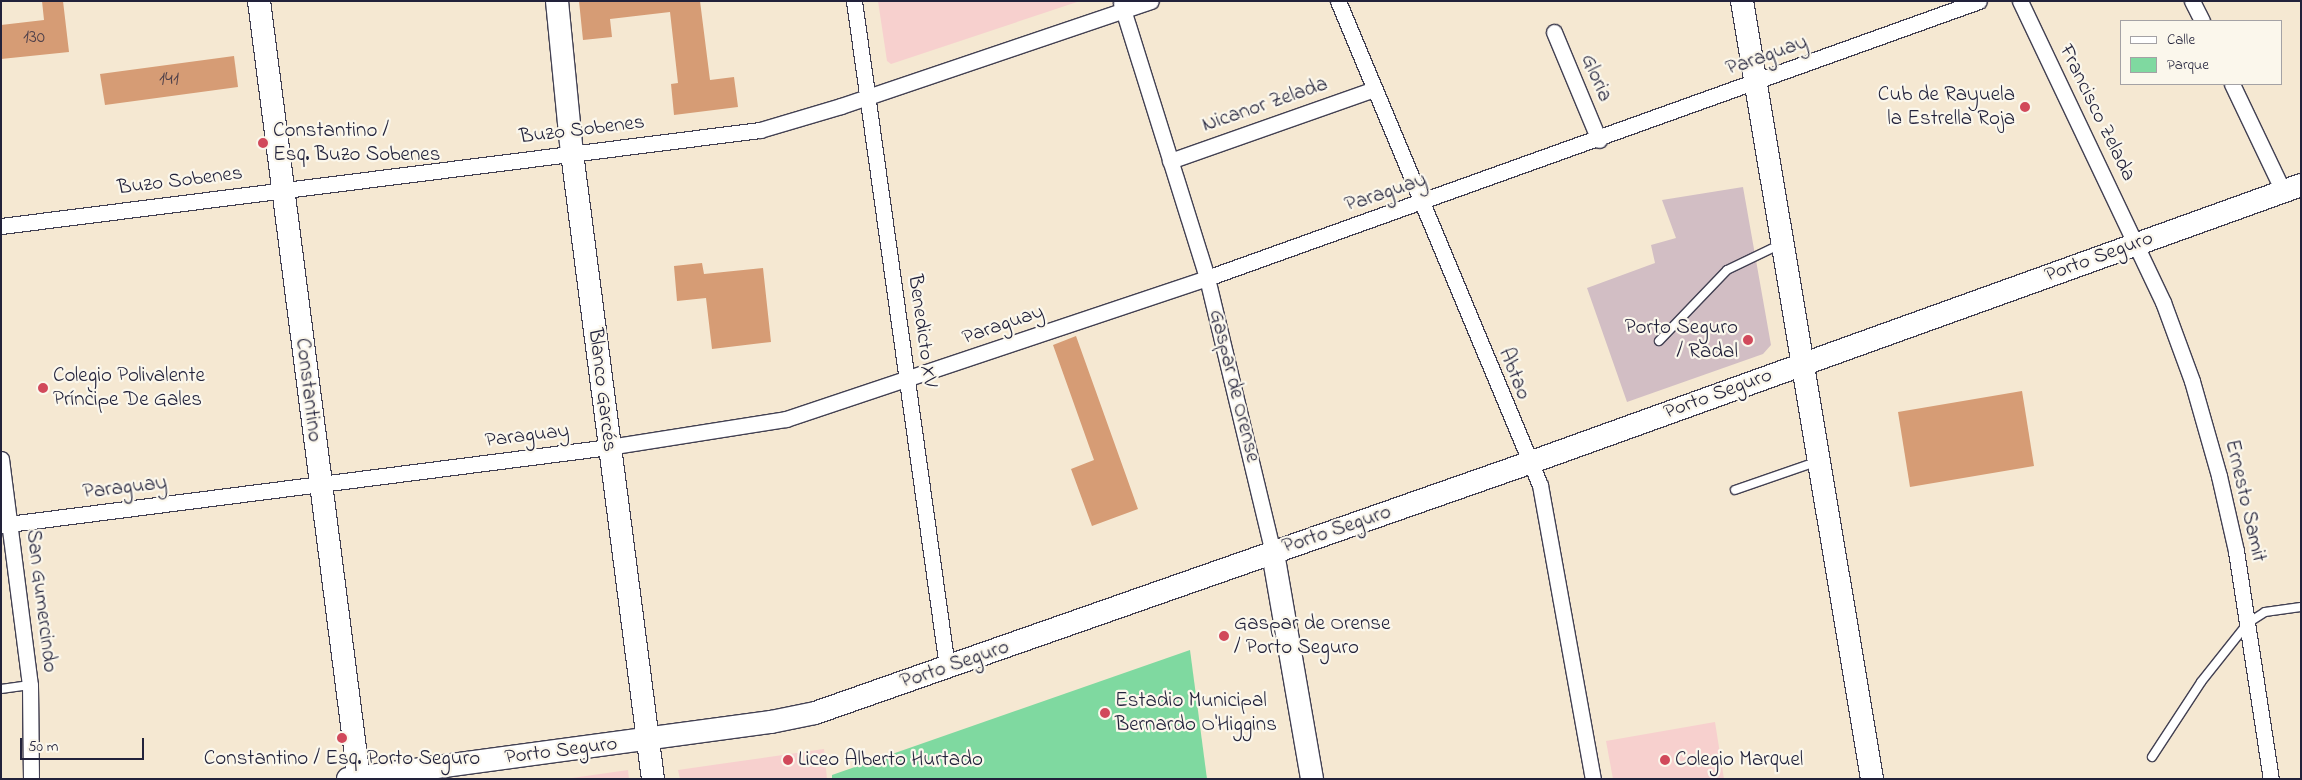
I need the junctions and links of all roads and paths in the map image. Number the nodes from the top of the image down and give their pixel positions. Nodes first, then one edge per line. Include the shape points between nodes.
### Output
1 (259, 1) edge
2 (557, 1) edge
3 (854, 1) edge
4 (1151, 1) edge
5 (1338, 1) edge
6 (1742, 1) edge
7 (1979, 1) edge
8 (2020, 1) edge
9 (2192, 1) edge
10 (1122, 6) edge
11 (2202, 20) edge
12 (1554, 32) dead end
13 (1756, 83) junction
14 (2233, 85) edge
15 (1374, 89) junction
16 (868, 97) junction
17 (1599, 140) junction
18 (572, 153) junction
19 (1170, 160) junction
20 (2292, 188) edge
21 (282, 190) junction
22 (1421, 203) junction
23 (1, 226) edge
24 (1783, 243) junction
25 (2136, 244) junction
26 (1207, 278) junction
27 (1659, 341) dead end
28 (1802, 363) junction
29 (908, 380) junction
30 (609, 447) junction
31 (1, 459) edge
32 (1819, 461) junction
33 (1529, 463) junction
34 (321, 484) junction
35 (1735, 490) dead end
36 (6, 525) edge
37 (1273, 553) junction
38 (2301, 607) edge
39 (2248, 623) junction
40 (947, 668) junction
41 (30, 685) junction
42 (1, 689) edge
43 (648, 739) junction
44 (2152, 757) dead end
45 (355, 778) edge
46 (31, 779) edge
47 (653, 779) edge
48 (1312, 779) edge
49 (1592, 779) edge
50 (1872, 779) edge
51 (2271, 779) edge

1 - 21 street, Constantino
2 - 18 street, Blanco Garcés
3 - 16 street, Benedicto XV
4 - 10 street, Buzo Sobenes
5 - 15 street, Abtao
6 - 13 street
7 - 13 street, Paraguay
8 - 25 street, Francisco Zelada
9 - 11 street
10 - 16 street, Buzo Sobenes
10 - 19 street, Gaspar de Orense
12 - 17 street, Gloria
13 - 17 street, Paraguay
13 - 24 street
14 - 20 street
15 - 19 street, Nicanor Zelada
15 - 22 street, Abtao
16 - 18 street, Buzo Sobenes via 760,130
16 - 29 street, Benedicto XV
17 - 22 street, Paraguay
18 - 21 street, Buzo Sobenes
18 - 30 street, Blanco Garcés
19 - 26 street, Gaspar de Orense
20 - 25 street, Porto Seguro
21 - 23 street, Buzo Sobenes
21 - 34 street, Constantino
22 - 26 street, Paraguay
22 - 33 street, Abtao
24 - 27 lane via 1728,270
24 - 28 street
25 - 28 street, Porto Seguro
25 - 39 street, Ernesto Samit via 2174,329 2206,428 2228,514
26 - 29 street, Paraguay
26 - 37 street, Gaspar de Orense
28 - 32 street
28 - 33 street, Porto Seguro
29 - 30 street, Paraguay via 759,426
29 - 40 street, Benedicto XV
30 - 34 street, Paraguay
30 - 43 street, Blanco Garcés
31 - 36 street, San Gumercindo
32 - 35 lane
32 - 50 street
33 - 37 street, Porto Seguro
33 - 49 street, Abtao via 1540,486 1548,517
34 - 36 street, Paraguay
34 - 45 street, Constantino
36 - 41 street, San Gumercindo
37 - 40 street, Porto Seguro
37 - 48 street, Gaspar de Orense
38 - 39 lane via 2265,612
39 - 44 lane via 2201,682
39 - 51 street, Ernesto Samit
40 - 43 street, Porto Seguro via 801,716
41 - 42 lane
41 - 46 street, San Gumercindo
43 - 45 street, Porto Seguro
43 - 47 street, Blanco Garcés

